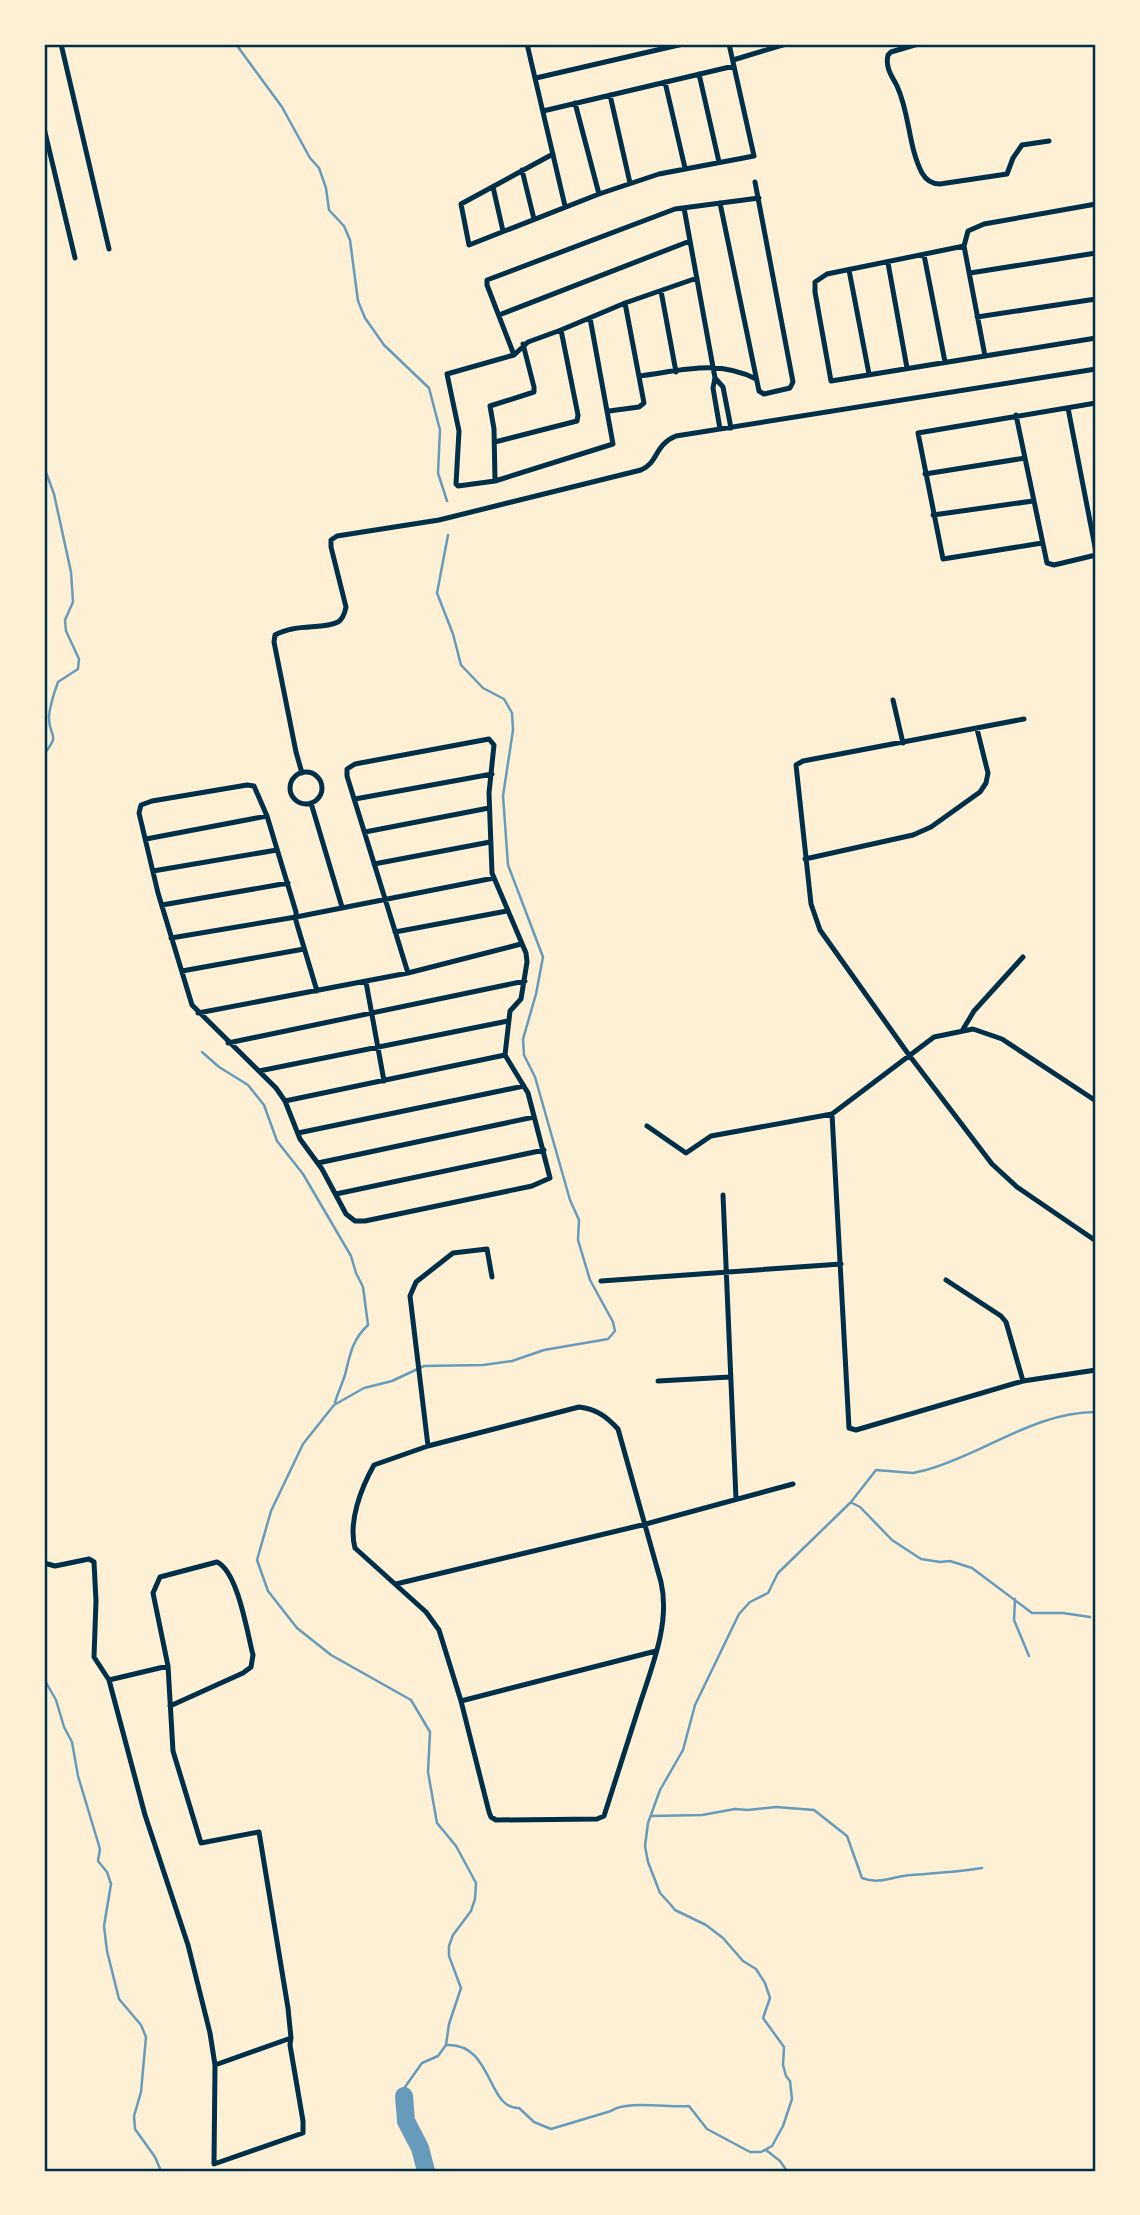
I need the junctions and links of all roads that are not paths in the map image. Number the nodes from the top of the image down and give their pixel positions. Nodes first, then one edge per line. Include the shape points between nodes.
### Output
1 (61, 44) edge
2 (535, 44) edge
3 (683, 44) edge
4 (729, 44) edge
5 (786, 44) edge
6 (918, 44) edge
7 (528, 45) edge
8 (734, 63) junction
9 (699, 74) junction
10 (536, 78) junction
11 (665, 82) junction
12 (610, 95) junction
13 (575, 103) junction
14 (543, 111) junction
15 (44, 128) edge
16 (1049, 141) dead end
17 (553, 153) junction
18 (719, 162) junction
19 (685, 168) junction
20 (522, 170) junction
21 (755, 182) dead end
22 (630, 183) junction
23 (493, 187) junction
24 (599, 194) junction
25 (759, 198) junction
26 (720, 203) junction
27 (1096, 204) edge
28 (565, 206) junction
29 (684, 208) junction
30 (534, 219) junction
31 (503, 231) junction
32 (690, 241) junction
33 (964, 246) junction
34 (109, 249) dead end
35 (1096, 253) edge
36 (924, 255) junction
37 (75, 258) dead end
38 (888, 262) junction
39 (849, 270) junction
40 (970, 273) junction
41 (696, 278) junction
42 (661, 291) junction
43 (1096, 299) edge
44 (625, 303) junction
45 (499, 315) junction
46 (977, 317) junction
47 (590, 318) junction
48 (561, 330) junction
49 (1096, 338) edge
50 (523, 344) junction
51 (513, 355) junction
52 (985, 356) junction
53 (945, 362) junction
54 (713, 367) junction
55 (907, 368) junction
56 (1096, 369) edge
57 (676, 372) junction
58 (869, 374) junction
59 (639, 376) junction
60 (715, 378) junction
61 (756, 379) junction
62 (1096, 403) edge
63 (1068, 408) junction
64 (609, 411) junction
65 (1016, 415) junction
66 (731, 428) junction
67 (720, 429) junction
68 (495, 442) junction
69 (1025, 458) junction
70 (925, 474) junction
71 (495, 481) junction
72 (1033, 501) junction
73 (933, 515) junction
74 (1042, 543) junction
75 (1096, 554) edge
76 (893, 700) dead end
77 (1024, 719) dead end
78 (976, 729) junction
79 (903, 743) junction
80 (302, 773) junction
81 (492, 774) junction
82 (355, 799) junction
83 (311, 803) junction
84 (489, 808) junction
85 (267, 816) junction
86 (365, 832) junction
87 (146, 839) junction
88 (490, 842) junction
89 (277, 850) junction
90 (805, 859) junction
91 (374, 864) junction
92 (153, 871) junction
93 (494, 878) junction
94 (288, 883) junction
95 (385, 898) junction
96 (162, 905) junction
97 (342, 907) junction
98 (507, 911) junction
99 (296, 917) junction
100 (396, 932) junction
101 (171, 938) junction
102 (522, 944) junction
103 (304, 949) junction
104 (1023, 957) dead end
105 (182, 971) junction
106 (408, 973) junction
107 (525, 981) junction
108 (366, 982) junction
109 (317, 991) junction
110 (198, 1013) junction
111 (371, 1015) junction
112 (508, 1021) junction
113 (962, 1031) junction
114 (228, 1043) junction
115 (378, 1048) junction
116 (505, 1055) junction
117 (909, 1055) junction
118 (259, 1071) junction
119 (384, 1081) junction
120 (524, 1086) junction
121 (285, 1101) junction
122 (1096, 1101) edge
123 (832, 1114) junction
124 (534, 1117) junction
125 (647, 1126) dead end
126 (298, 1133) junction
127 (544, 1150) junction
128 (318, 1163) junction
129 (336, 1194) junction
130 (723, 1195) dead end
131 (1096, 1241) edge
132 (841, 1264) junction
133 (727, 1272) junction
134 (492, 1277) dead end
135 (946, 1280) dead end
136 (601, 1281) dead end
137 (1096, 1370) edge
138 (730, 1377) junction
139 (658, 1381) dead end
140 (1023, 1381) junction
141 (428, 1446) junction
142 (793, 1484) dead end
143 (736, 1499) junction
144 (646, 1524) junction
145 (44, 1563) edge
146 (396, 1584) junction
147 (656, 1651) junction
148 (167, 1666) junction
149 (109, 1680) junction
150 (461, 1702) junction
151 (170, 1706) junction
152 (291, 2038) junction
153 (215, 2065) junction

1 - 34 street
2 - 7 street
3 - 10 street
4 - 8 street
5 - 8 street
6 - 16 street via 891,52 887,63 927,180 940,184 1007,174 1022,145
7 - 10 street
8 - 9 street
8 - 18 street via 754,156
9 - 11 street
9 - 18 street
10 - 14 street
11 - 12 street
11 - 19 street
12 - 13 street
12 - 22 street
13 - 14 street
13 - 24 street
14 - 17 street
15 - 37 street
17 - 20 street
17 - 28 street
18 - 19 street
19 - 22 street
20 - 23 street
20 - 30 street
21 - 25 street
22 - 24 street
23 - 31 street
23 - 31 street via 461,204 469,245
24 - 28 street
25 - 26 street
25 - 61 street via 793,384 764,394
26 - 29 street
26 - 61 street
27 - 33 street via 984,224 965,235
28 - 30 street
29 - 32 street
29 - 45 street via 487,280
30 - 31 street
32 - 41 street
32 - 45 street
33 - 36 street
33 - 40 street
35 - 40 street
36 - 38 street
36 - 53 street
38 - 39 street
38 - 55 street
39 - 58 street
39 - 58 street via 824,275 814,285 831,381
40 - 46 street
41 - 42 street
41 - 54 street
42 - 44 street
42 - 57 street
43 - 46 street
44 - 47 street
44 - 59 street
45 - 51 street
46 - 52 street
47 - 48 street
47 - 64 street
48 - 50 street
48 - 68 street via 577,421
49 - 52 street
50 - 51 street
50 - 68 street via 534,393 490,406
51 - 71 street via 447,374 459,431 456,484
52 - 53 street
53 - 55 street
54 - 57 street
54 - 60 street
54 - 61 street
55 - 58 street
56 - 66 street
57 - 59 street
59 - 64 street via 643,406
60 - 66 street via 723,387
60 - 67 street
62 - 63 street
63 - 65 street
63 - 75 street
64 - 71 street via 614,441 610,447
65 - 69 street
65 - 70 street via 920,431
66 - 67 street
67 - 80 street via 670,439 641,470 451,518 331,540 344,616 337,622 286,629 275,635
68 - 71 street
69 - 70 street
69 - 72 street
70 - 73 street
72 - 73 street
72 - 74 street
73 - 74 street via 940,555 945,559
74 - 75 street via 1047,563 1052,565
76 - 79 street
77 - 78 street
78 - 79 street
78 - 90 street via 988,773 980,792 913,835
79 - 90 street via 796,765
80 - 83 street via 315,775 320,782 320,794
80 - 83 street via 293,778 290,792 296,801
81 - 82 street
81 - 82 street via 494,745 489,739 478,740 355,764 347,769 347,776
81 - 84 street
82 - 86 street
83 - 97 street
84 - 86 street
84 - 88 street
85 - 87 street
85 - 87 street via 254,786 247,785 152,801 141,805 139,813
85 - 89 street
86 - 91 street
87 - 92 street
88 - 91 street
88 - 93 street
89 - 92 street
89 - 94 street
90 - 117 street via 820,930
91 - 95 street
92 - 96 street
93 - 95 street
93 - 98 street
94 - 96 street
94 - 99 street
95 - 97 street
95 - 100 street
96 - 101 street
97 - 99 street
98 - 100 street
98 - 102 street
99 - 101 street
99 - 103 street
100 - 106 street
101 - 105 street
102 - 106 street
102 - 107 street
103 - 105 street
103 - 109 street
104 - 113 street
105 - 110 street via 190,1002
106 - 108 street
107 - 111 street
107 - 112 street
108 - 109 street
108 - 111 street
109 - 110 street
110 - 114 street
111 - 114 street
111 - 115 street
112 - 115 street
112 - 116 street
113 - 117 street via 934,1037
113 - 122 street via 972,1029 1002,1039
114 - 118 street
115 - 118 street
115 - 119 street
116 - 119 street
116 - 120 street
117 - 123 street
117 - 131 street via 992,1164 1017,1187
118 - 121 street
119 - 121 street
120 - 124 street
120 - 126 street
121 - 126 street
123 - 125 street via 711,1136 686,1153
123 - 132 street
124 - 127 street
124 - 128 street
126 - 128 street
127 - 129 street
127 - 129 street via 550,1178 519,1189 365,1221 346,1214
128 - 129 street
130 - 133 street
132 - 133 street
132 - 140 street via 851,1430
133 - 136 street
133 - 138 street
134 - 141 street via 487,1249 453,1253 416,1282 410,1296
135 - 140 street via 1006,1322
137 - 140 street
138 - 139 street
138 - 143 street
141 - 144 street via 579,1408 591,1409 618,1429
141 - 146 street via 374,1465 351,1534 355,1548
142 - 143 street
143 - 144 street
144 - 146 street
144 - 147 street via 664,1597
145 - 149 street via 94,1562 94,1657
146 - 150 street via 439,1630
147 - 150 street
147 - 150 street via 604,1816 597,1819 491,1817
148 - 149 street
148 - 151 street
148 - 151 street via 155,1585 160,1577 217,1562 223,1565 239,1603 253,1655 251,1667
149 - 153 street via 145,1815 188,1945
151 - 152 street via 173,1751 201,1843 259,1832
152 - 153 street
152 - 153 street via 303,2133 214,2164

